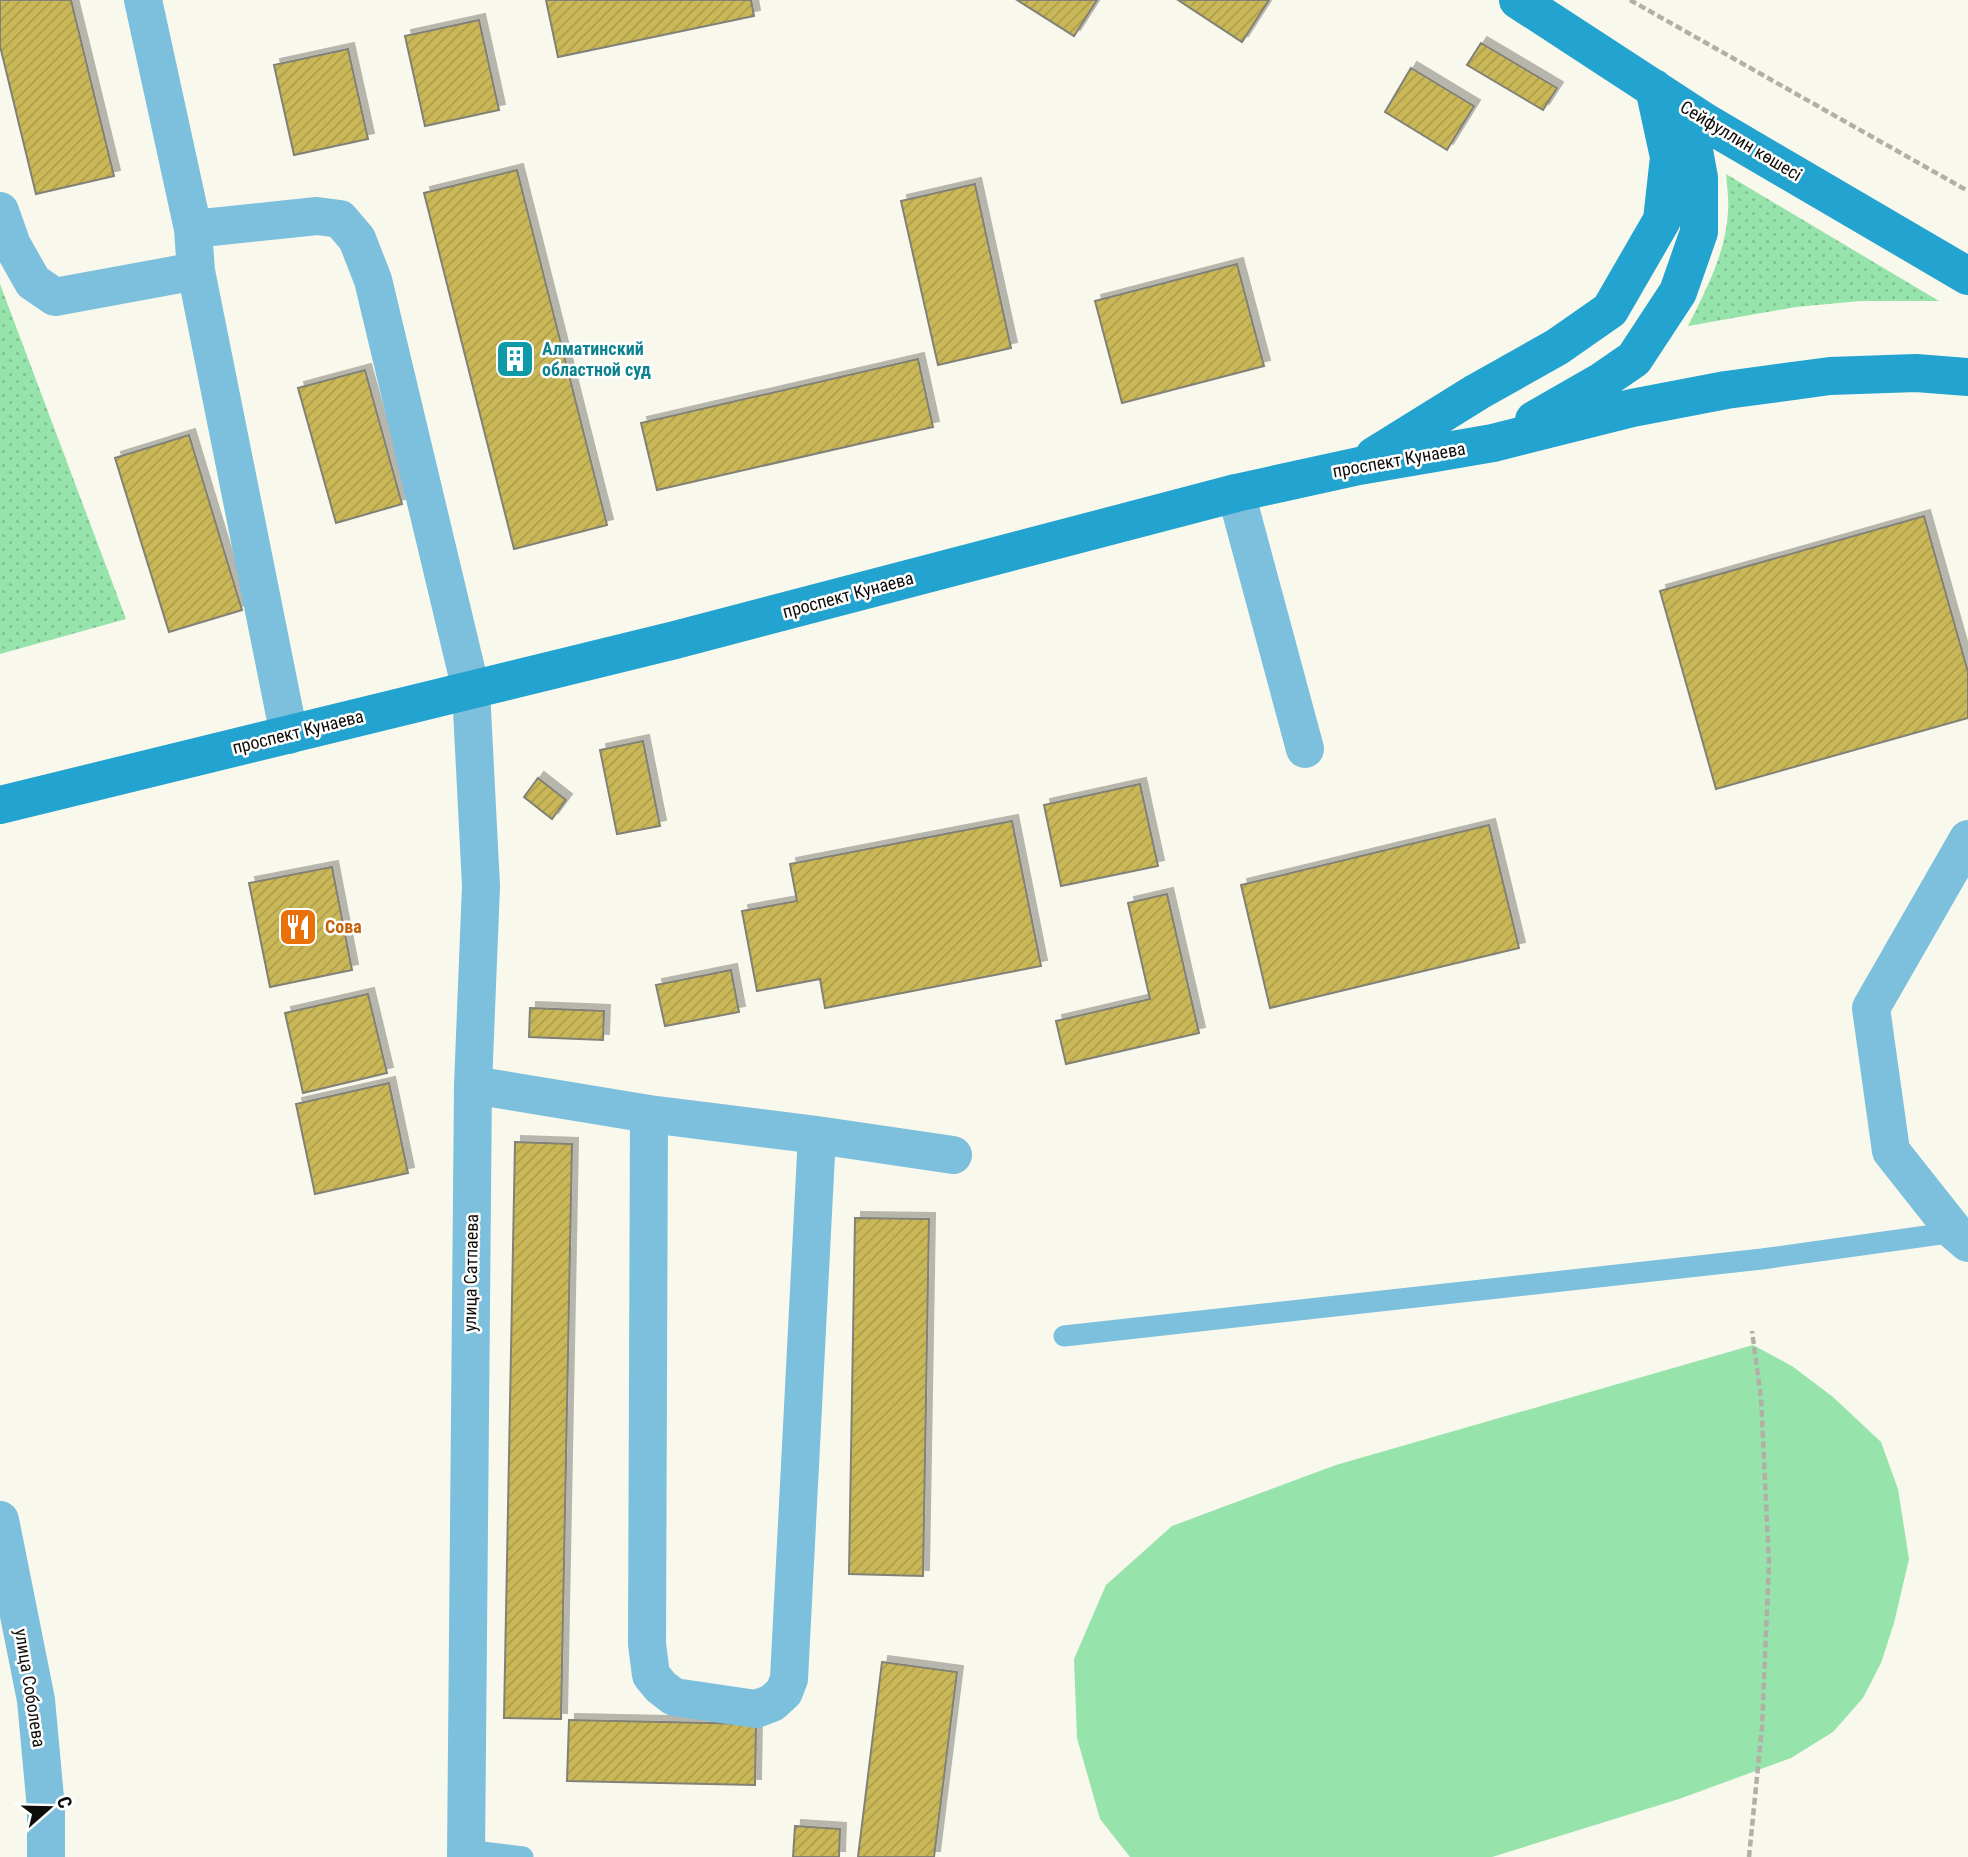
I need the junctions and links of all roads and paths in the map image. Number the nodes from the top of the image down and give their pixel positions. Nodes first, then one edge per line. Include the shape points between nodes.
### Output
1 (143, 0) edge
2 (1518, 0) edge
3 (1630, 0) edge
4 (1654, 88) junction
5 (1686, 109) junction
6 (1968, 191) edge
7 (0, 211) edge
8 (193, 229) junction
9 (196, 271) junction
10 (1968, 276) edge
11 (1968, 376) edge
12 (1493, 443) junction
13 (1359, 466) junction
14 (1236, 493) junction
15 (471, 690) junction
16 (289, 735) junction
17 (1305, 749) dead end
18 (0, 805) edge
19 (1968, 839) edge
20 (473, 1085) junction
21 (649, 1114) junction
22 (817, 1135) junction
23 (953, 1155) dead end
24 (1962, 1238) edge
25 (1752, 1331) dead end
26 (1064, 1336) dead end
27 (0, 1520) edge
28 (466, 1854) edge
29 (46, 1857) edge
30 (523, 1857) edge
31 (1749, 1857) edge

1 - 8 street
2 - 4 main road, Сейфуллин көшесі
3 - 6 path
4 - 5 main road, Сейфуллин көшесі
4 - 13 main road via 1670,157 1662,220 1610,310
5 - 10 main road, Сейфуллин көшесі
5 - 12 main road via 1699,178 1699,232 1678,292 1634,359
7 - 9 street via 33,282 55,297
8 - 9 street
8 - 15 street, улица Сатпаева via 317,216 340,219 357,239 373,280
9 - 16 street
11 - 12 main road, проспект Кунаева via 1830,376 1726,390
12 - 13 main road, проспект Кунаева
13 - 14 main road, проспект Кунаева
14 - 15 main road, проспект Кунаева
14 - 17 street
15 - 16 main road, проспект Кунаева
15 - 20 street, улица Сатпаева via 481,886
16 - 18 main road, проспект Кунаева
19 - 24 street via 1871,1008 1891,1151
20 - 21 street
20 - 28 street, улица Сатпаева
21 - 22 street
21 - 22 street via 647,1644 652,1675 674,1697 756,1709 772,1703 789,1679
22 - 23 street
24 - 26 lane
25 - 31 path via 1761,1398 1769,1563 1762,1727
27 - 29 street, улица Соболева via 36,1700
28 - 30 lane

